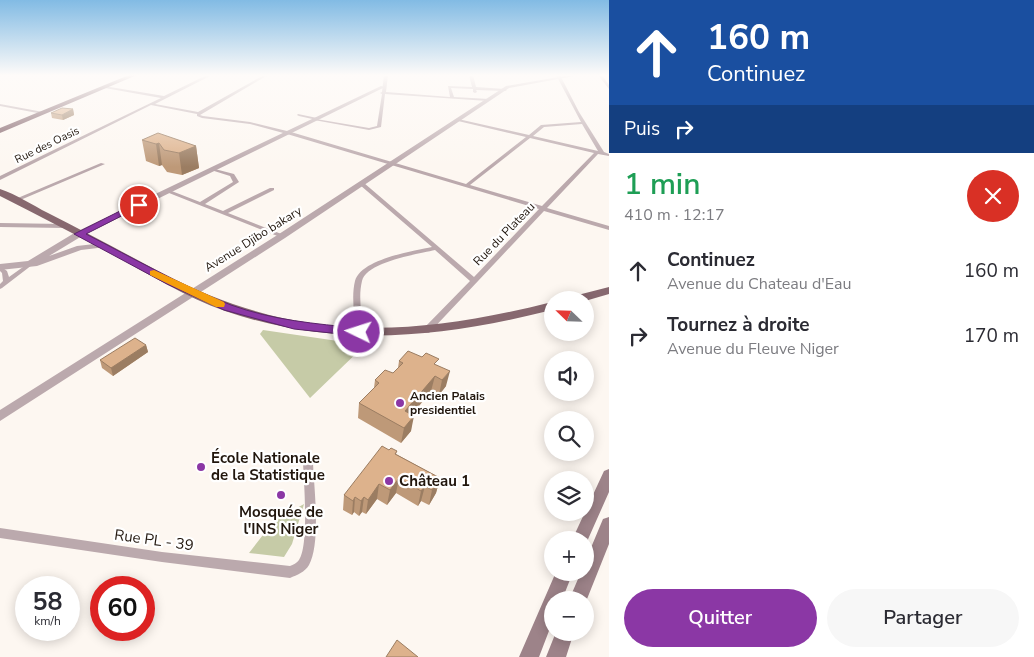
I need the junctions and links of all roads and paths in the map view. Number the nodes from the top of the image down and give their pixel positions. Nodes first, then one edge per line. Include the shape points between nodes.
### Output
1 (4, 106) edge
2 (61, 106) edge
3 (147, 106) edge
4 (159, 106) edge
5 (212, 106) edge
6 (349, 106) edge
7 (381, 106) edge
8 (575, 106) edge
9 (479, 107) edge
10 (43, 113) junction
11 (199, 113) junction
12 (299, 115) dead end
13 (317, 120) junction
14 (459, 120) junction
15 (584, 123) junction
16 (0, 131) edge
17 (288, 133) junction
18 (529, 136) junction
19 (600, 153) junction
20 (609, 155) edge
21 (392, 163) junction
22 (103, 164) dead end
23 (213, 169) junction
24 (0, 178) edge
25 (362, 184) junction
26 (466, 186) junction
27 (272, 190) dead end
28 (167, 191) junction
29 (0, 192) edge
30 (16, 200) junction
31 (201, 204) junction
32 (543, 209) junction
33 (223, 213) junction
34 (0, 225) edge
35 (64, 226) junction
36 (609, 228) edge
37 (78, 234) junction
38 (282, 236) junction
39 (103, 245) junction
40 (436, 248) junction
41 (30, 264) junction
42 (0, 268) edge
43 (6, 281) junction
44 (474, 281) junction
45 (0, 287) edge
46 (609, 290) edge
47 (193, 292) junction
48 (594, 294) edge
49 (544, 308) edge
50 (426, 331) junction
51 (359, 332) junction
52 (0, 416) edge
53 (308, 463) dead end
54 (609, 475) edge
55 (609, 524) edge
56 (584, 531) edge
57 (0, 534) edge
58 (582, 591) edge
59 (544, 626) edge
60 (562, 641) edge
61 (529, 657) edge
62 (556, 657) edge

1 - 10 street
2 - 10 highway
3 - 24 street, Rue des Oasis
4 - 11 street
5 - 11 street
6 - 13 street
7 - 13 street via 379,127 369,129
8 - 15 street
9 - 14 street
10 - 16 highway
11 - 17 street via 202,117 250,123
12 - 13 street
13 - 17 street
14 - 18 street
14 - 21 street
15 - 18 street via 546,124
15 - 19 street
17 - 21 street
17 - 23 street
18 - 19 street
18 - 26 street
19 - 20 street
19 - 32 street, Rue du Plateau
21 - 25 street, Avenue Djibo bakary
21 - 26 street
22 - 30 street
23 - 28 street
23 - 31 street via 232,175 236,182
25 - 38 street, Avenue Djibo bakary
25 - 40 street
26 - 32 street
27 - 33 street
28 - 31 street
28 - 37 street
29 - 30 main road
30 - 35 main road
31 - 33 street
32 - 36 street
32 - 44 street, Rue du Plateau
33 - 38 street
34 - 35 street
35 - 37 main road
37 - 39 main road
37 - 41 street
38 - 47 street, Avenue Djibo bakary
39 - 41 street via 80,248
39 - 47 main road
40 - 44 street
40 - 51 street via 373,265 363,272 358,282
41 - 42 street
41 - 43 street
42 - 43 street via 5,272
43 - 45 street
44 - 50 street, Rue du Plateau
46 - 48 main road
47 - 51 main road via 228,308 265,319 303,327
47 - 52 street, Avenue Djibo bakary
49 - 50 main road via 476,325
50 - 51 main road
53 - 57 street, Rue PL - 39 via 308,554 302,565 290,572
54 - 56 main road
55 - 58 main road
59 - 61 main road
60 - 62 main road

